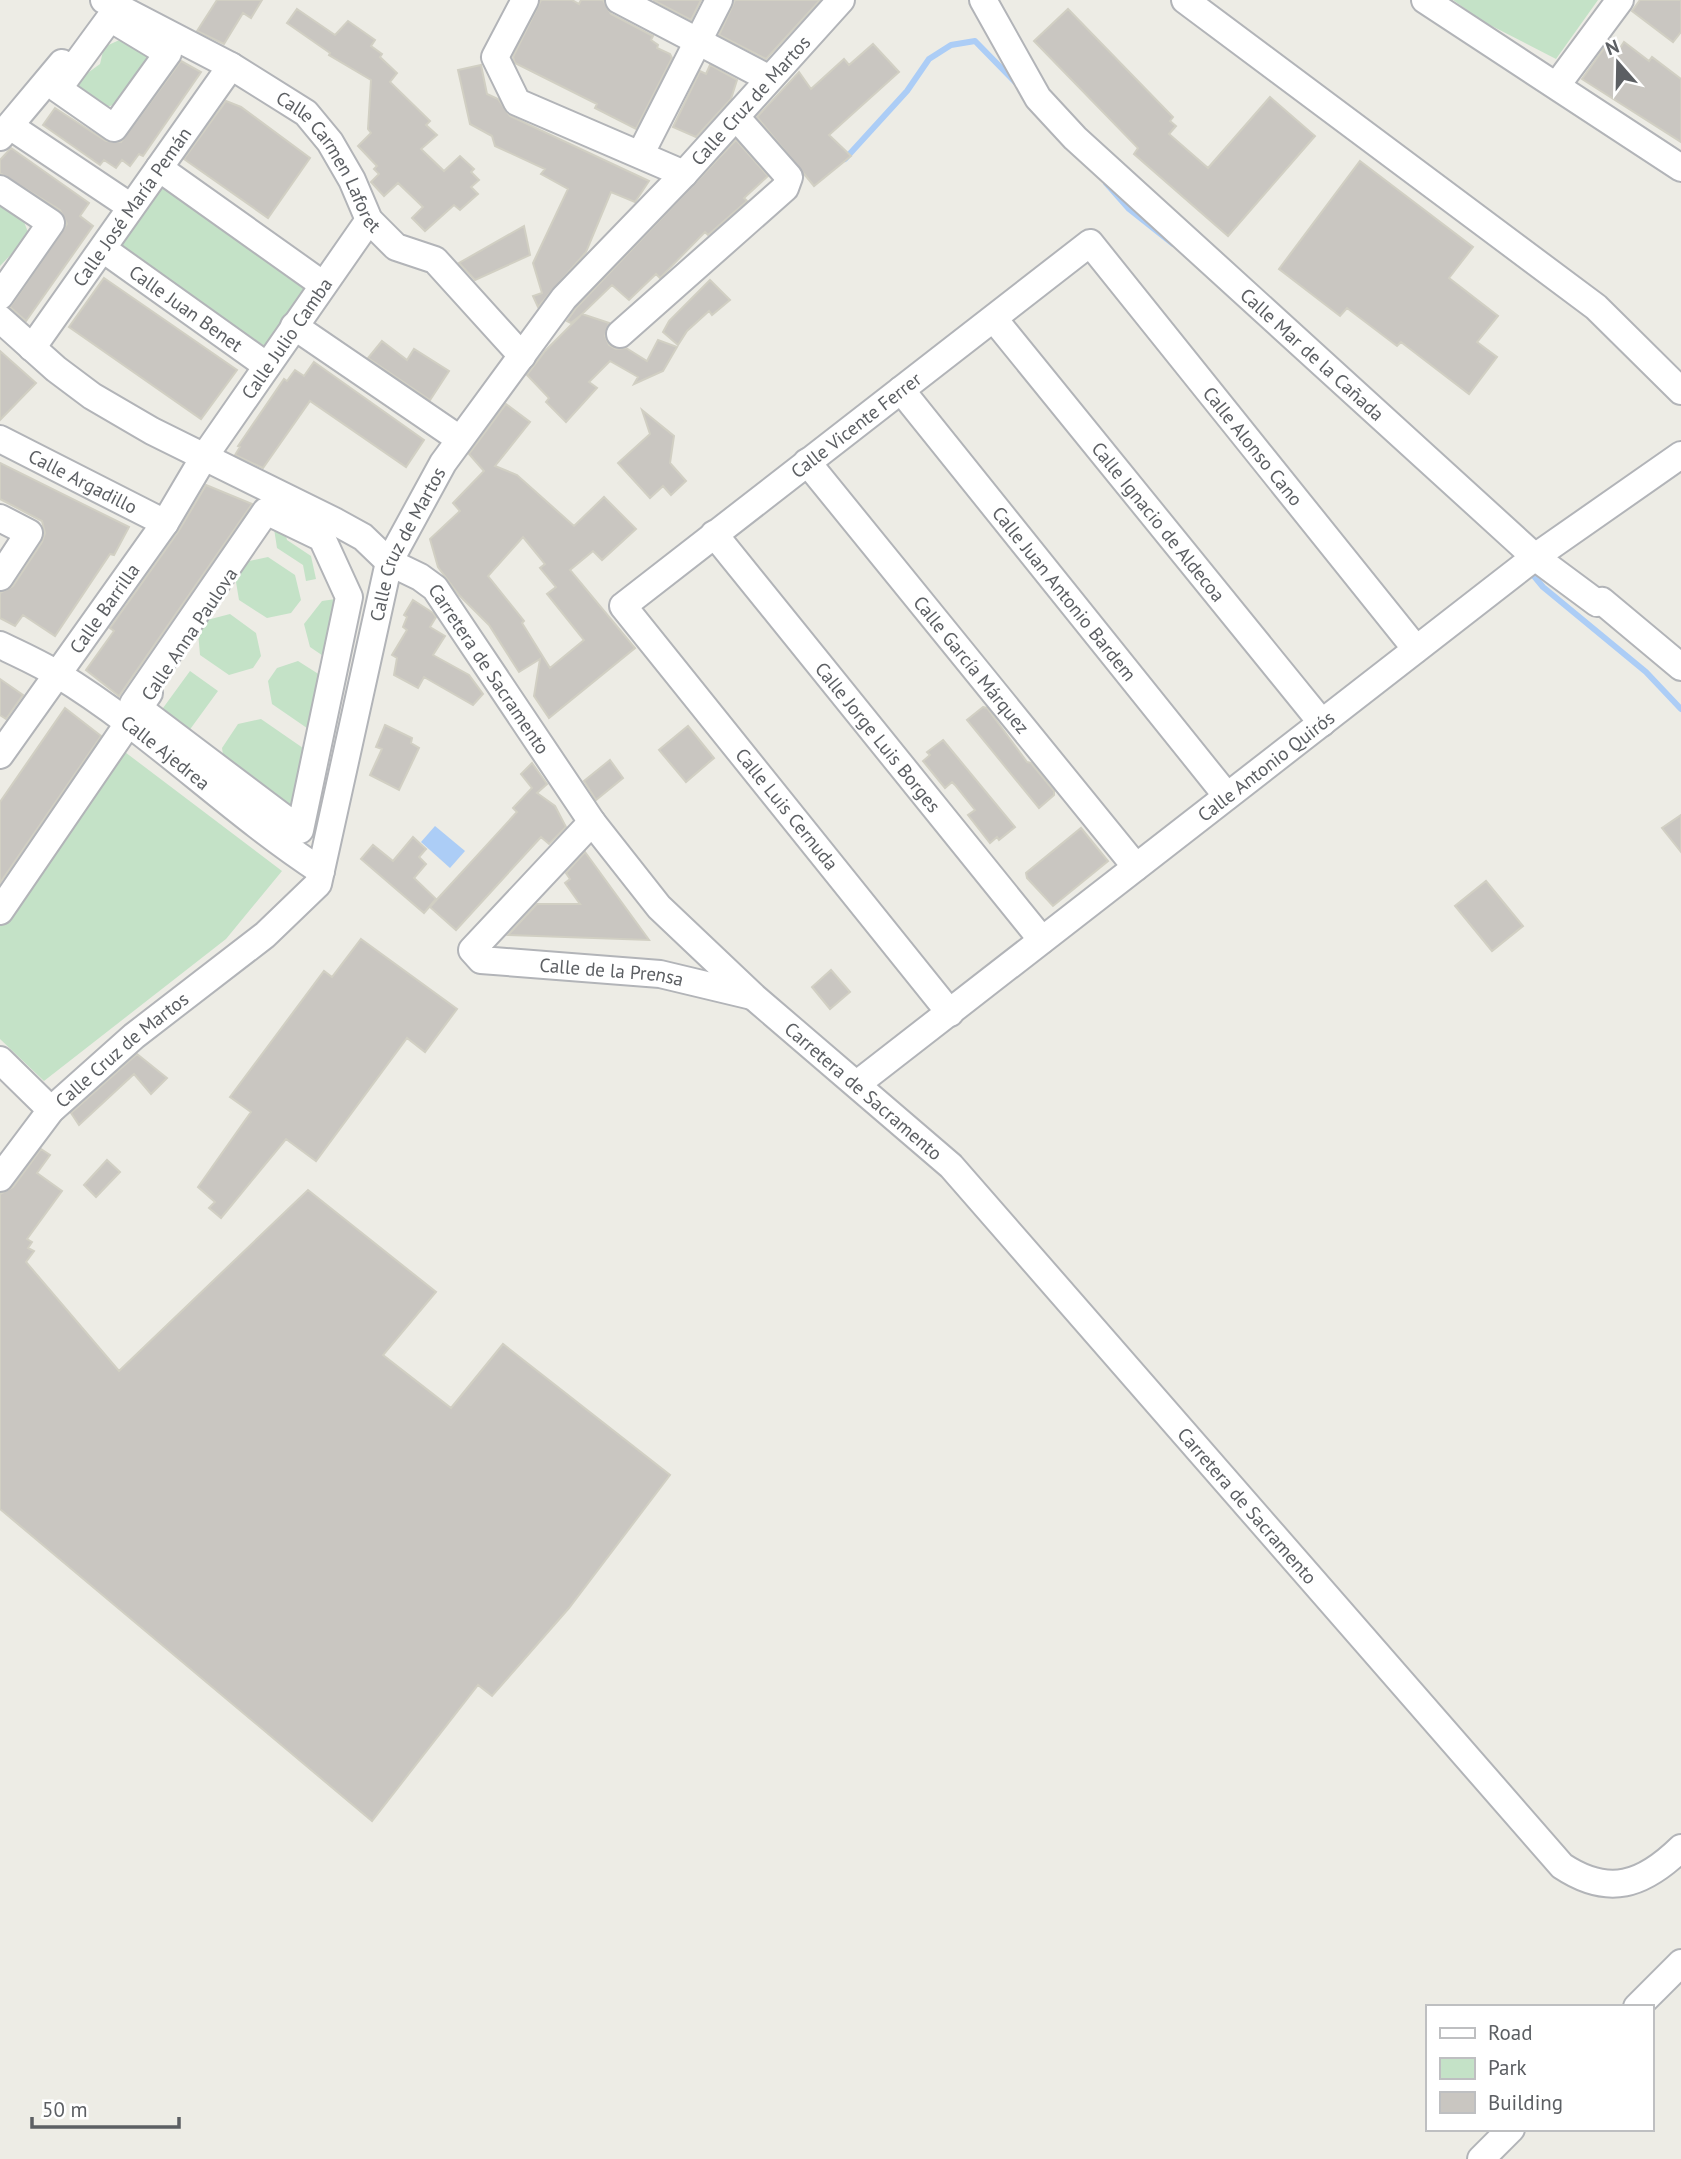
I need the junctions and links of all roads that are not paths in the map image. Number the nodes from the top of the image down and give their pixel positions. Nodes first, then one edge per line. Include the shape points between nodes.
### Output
1 (525, 0) edge
2 (619, 0) edge
3 (719, 0) edge
4 (841, 0) edge
5 (983, 0) edge
6 (1185, 0) edge
7 (1425, 0) edge
8 (1620, 0) edge
9 (108, 2) edge
10 (698, 40) junction
11 (231, 66) junction
12 (768, 78) junction
13 (1557, 85) junction
14 (736, 117) junction
15 (5, 131) edge
16 (641, 153) junction
17 (159, 168) junction
18 (1681, 168) edge
19 (684, 174) junction
20 (0, 189) edge
21 (131, 207) junction
22 (369, 220) junction
23 (1090, 243) joint
24 (103, 250) junction
25 (323, 284) junction
26 (0, 296) edge
27 (0, 319) edge
28 (994, 319) junction
29 (295, 326) junction
30 (620, 334) dead end
31 (32, 348) junction
32 (522, 356) junction
33 (267, 366) junction
34 (901, 390) junction
35 (1681, 391) edge
36 (0, 439) edge
37 (458, 439) junction
38 (1681, 455) edge
39 (204, 457) junction
40 (807, 462) junction
41 (277, 504) junction
42 (0, 518) edge
43 (165, 523) junction
44 (714, 534) junction
45 (1529, 561) junction
46 (389, 562) junction
47 (0, 578) edge
48 (624, 606) joint
49 (0, 645) edge
50 (1416, 649) junction
51 (1681, 667) edge
52 (57, 674) junction
53 (133, 717) junction
54 (1322, 723) junction
55 (0, 755) edge
56 (1227, 796) junction
57 (592, 822) junction
58 (1136, 867) junction
59 (321, 871) junction
60 (0, 911) edge
61 (1042, 940) junction
62 (754, 996) junction
63 (950, 1013) junction
64 (0, 1060) edge
65 (857, 1084) junction
66 (51, 1110) junction
67 (0, 1178) edge
68 (1681, 1848) edge
69 (1681, 1964) edge
70 (1639, 2005) edge
71 (1509, 2131) edge
72 (1481, 2159) edge

1 - 16 street via 495,57 517,102
2 - 10 street
3 - 10 street
4 - 12 street, Calle Cruz de Martos
5 - 45 street, Calle Mar de la Cañada via 1028,81 1058,121
6 - 35 street via 1596,307
7 - 13 street
8 - 13 street
9 - 11 street, Calle Carmen Laforet
9 - 15 street
10 - 12 street
10 - 16 street
11 - 17 street, Calle José María Pemán
11 - 22 street, Calle Carmen Laforet via 306,113 341,161
12 - 14 street, Calle Cruz de Martos
13 - 18 street
14 - 19 street, Calle Cruz de Martos
14 - 30 street via 789,177 785,188
15 - 21 street
16 - 19 street
17 - 21 street, Calle José María Pemán
17 - 25 street
19 - 32 street, Calle Cruz de Martos via 564,298
20 - 26 street via 51,223
21 - 24 street, Calle José María Pemán
22 - 25 street, Calle Julio Camba
22 - 32 street, Calle Carmen Laforet via 396,247 435,260
23 - 28 street, Calle Vicente Ferrer
23 - 50 street, Calle Alonso Cano
24 - 31 street, Calle José María Pemán
24 - 33 street, Calle Juan Benet
25 - 29 street, Calle Julio Camba
27 - 31 street, Carretera de Sacramento
28 - 34 street, Calle Vicente Ferrer
28 - 54 street, Calle Ignacio de Aldecoa
29 - 33 street, Calle Julio Camba
29 - 37 street
31 - 39 street, Carretera de Sacramento via 92,396
32 - 37 street, Calle Cruz de Martos
33 - 39 street, Calle Julio Camba
34 - 40 street, Calle Vicente Ferrer
34 - 56 street, Calle Juan Antonio Bardem
36 - 43 street, Calle Argadillo
37 - 46 street, Calle Cruz de Martos
38 - 45 street, Calle Antonio Quirós
39 - 41 street, Carretera de Sacramento
39 - 43 street, Calle Barrilla
40 - 44 street, Calle Vicente Ferrer
40 - 58 street, Calle García Márquez
41 - 46 street, Carretera de Sacramento via 363,537
41 - 53 street, Calle Anna Paulova
41 - 53 street via 322,538 349,597 299,830
42 - 47 street via 29,533
43 - 52 street, Calle Barrilla
44 - 48 street, Calle Vicente Ferrer
44 - 61 street, Calle Jorge Luis Borges
45 - 50 street, Calle Antonio Quirós
45 - 51 street, Calle Mar de la Cañada via 1597,603 1602,601
46 - 57 street, Carretera de Sacramento via 435,588
46 - 59 street, Calle Cruz de Martos
48 - 63 street, Calle Luis Cernuda
49 - 52 street, Calle Ajedrea
50 - 54 street, Calle Antonio Quirós
52 - 53 street, Calle Ajedrea
52 - 55 street, Calle Barrilla
53 - 59 street, Calle Ajedrea via 281,844
53 - 60 street, Calle Anna Paulova
54 - 56 street, Calle Antonio Quirós
56 - 58 street, Calle Antonio Quirós
57 - 62 street, Carretera de Sacramento via 659,907
57 - 62 street, Calle de la Prensa via 472,950 481,960 660,974
58 - 61 street, Calle Antonio Quirós
59 - 66 street, Calle Cruz de Martos via 318,884 265,935 134,1036
61 - 63 street, Calle Antonio Quirós
62 - 65 street, Carretera de Sacramento
63 - 65 street, Calle Antonio Quirós
64 - 66 street
65 - 68 street, Carretera de Sacramento via 951,1166 1562,1866 1590,1882 1623,1883 1641,1879
66 - 67 street, Calle Cruz de Martos
69 - 70 street
71 - 72 street

